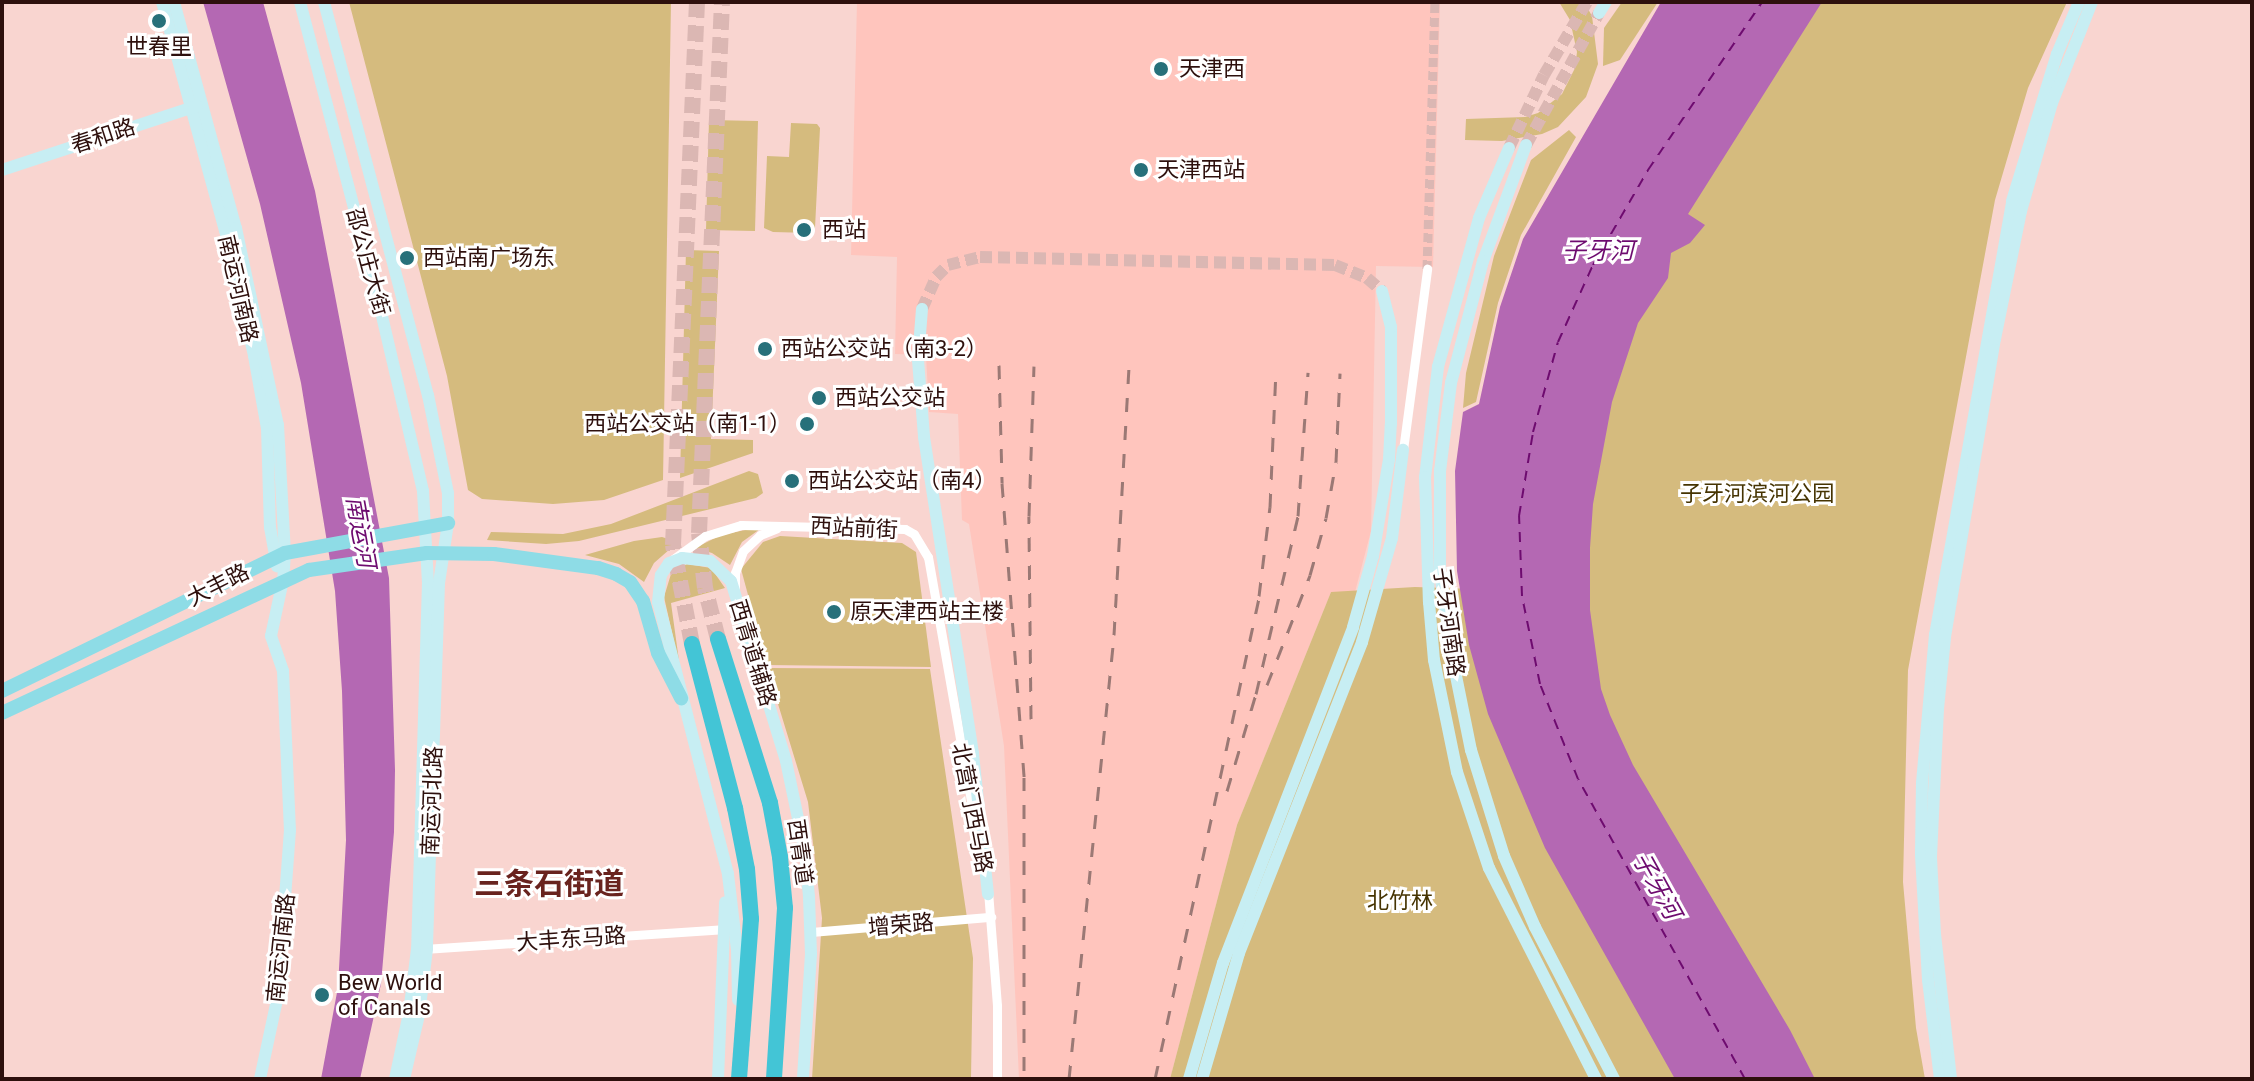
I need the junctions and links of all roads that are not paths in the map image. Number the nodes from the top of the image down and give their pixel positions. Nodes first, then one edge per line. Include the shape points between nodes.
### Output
1 (162, 2) edge
2 (174, 2) edge
3 (300, 2) edge
4 (324, 2) edge
5 (2079, 2) edge
6 (2092, 2) edge
7 (197, 105) junction
8 (1526, 145) tunnel mouth
9 (1509, 148) tunnel mouth
10 (2, 170) edge
11 (1427, 269) tunnel mouth
12 (1382, 291) dead end
13 (922, 309) tunnel mouth
14 (1403, 450) joint
15 (448, 523) junction
16 (426, 525) junction
17 (784, 525) junction
18 (920, 540) joint
19 (427, 553) junction
20 (445, 554) junction
21 (279, 556) junction
22 (669, 563) junction
23 (283, 580) junction
24 (735, 592) junction
25 (718, 639) tunnel mouth
26 (692, 644) tunnel mouth
27 (22, 683) junction
28 (2, 691) edge
29 (681, 698) junction
30 (29, 701) junction
31 (2, 713) edge
32 (720, 839) junction
33 (988, 894) junction
34 (991, 917) junction
35 (726, 929) junction
36 (811, 932) junction
37 (422, 949) junction
38 (741, 1059) junction
39 (260, 1079) edge
40 (395, 1079) edge
41 (404, 1079) edge
42 (718, 1079) edge
43 (739, 1079) edge
44 (777, 1079) edge
45 (803, 1079) edge
46 (997, 1079) edge
47 (1189, 1079) edge
48 (1202, 1079) edge
49 (1596, 1079) edge
50 (1614, 1079) edge
51 (1940, 1079) edge
52 (1951, 1079) edge

1 - 7 street, 南运河南路
2 - 7 street, 南运河南路
3 - 16 street, 邵公庄大街 via 410,427
4 - 15 street, 邵公庄大街 via 428,395 448,493
5 - 51 street via 2057,54 2012,201 1935,635 1921,854
6 - 52 street via 2052,103 2021,211 1945,637 1931,857
7 - 10 street, 春和路
7 - 21 street, 南运河南路 via 267,428
8 - 50 street, 子牙河南路 via 1483,261 1451,383 1440,471 1440,572 1468,737 1504,856
9 - 49 street, 子牙河南路 via 1479,218 1438,367 1425,477 1434,660 1457,772 1489,868
11 - 14 street
12 - 47 street via 1391,327 1391,424 1373,556 1343,654 1223,963
13 - 33 street via 922,425 973,754
14 - 48 street via 1392,538 1362,642 1239,953
15 - 16 main road, 大丰路
15 - 20 street, 南运河北路
16 - 19 street, 南运河北路
16 - 21 main road, 大丰路
17 - 18 street, 西站前街 via 905,529
17 - 22 street, 西站前街 via 715,531
17 - 24 street via 748,543 737,565
18 - 33 street, 北营门西马路 via 928,557
19 - 20 main road, 大丰路
19 - 23 main road, 大丰路 via 323,566
19 - 37 street, 南运河北路
20 - 29 main road via 494,554 598,568 630,582 648,611 658,653
20 - 37 street, 南运河北路 via 439,583
21 - 23 street, 南运河南路
21 - 27 main road, 大丰路
22 - 24 street, 西青道辅路 via 689,558 710,561 725,573
22 - 29 street via 658,582 658,602
23 - 30 main road, 大丰路
23 - 39 street, 南运河南路 via 271,636 283,671 290,830 278,995
24 - 36 street, 西青道辅路 via 786,761 805,852
25 - 44 highway, 西青道 via 770,803 780,857 785,908
26 - 38 highway via 747,869 751,919
27 - 28 main road, 大丰路
27 - 30 main road
29 - 32 street
30 - 31 main road, 大丰路
32 - 35 street
32 - 38 street via 733,905
33 - 34 street, 北营门西马路
34 - 36 street, 增荣路
34 - 46 street, 北营门西马路
35 - 37 street, 大丰东马路
35 - 42 street
36 - 45 street, 西青道辅路
37 - 40 street, 南运河北路
37 - 41 street, 南运河北路 via 419,1015
38 - 43 highway

